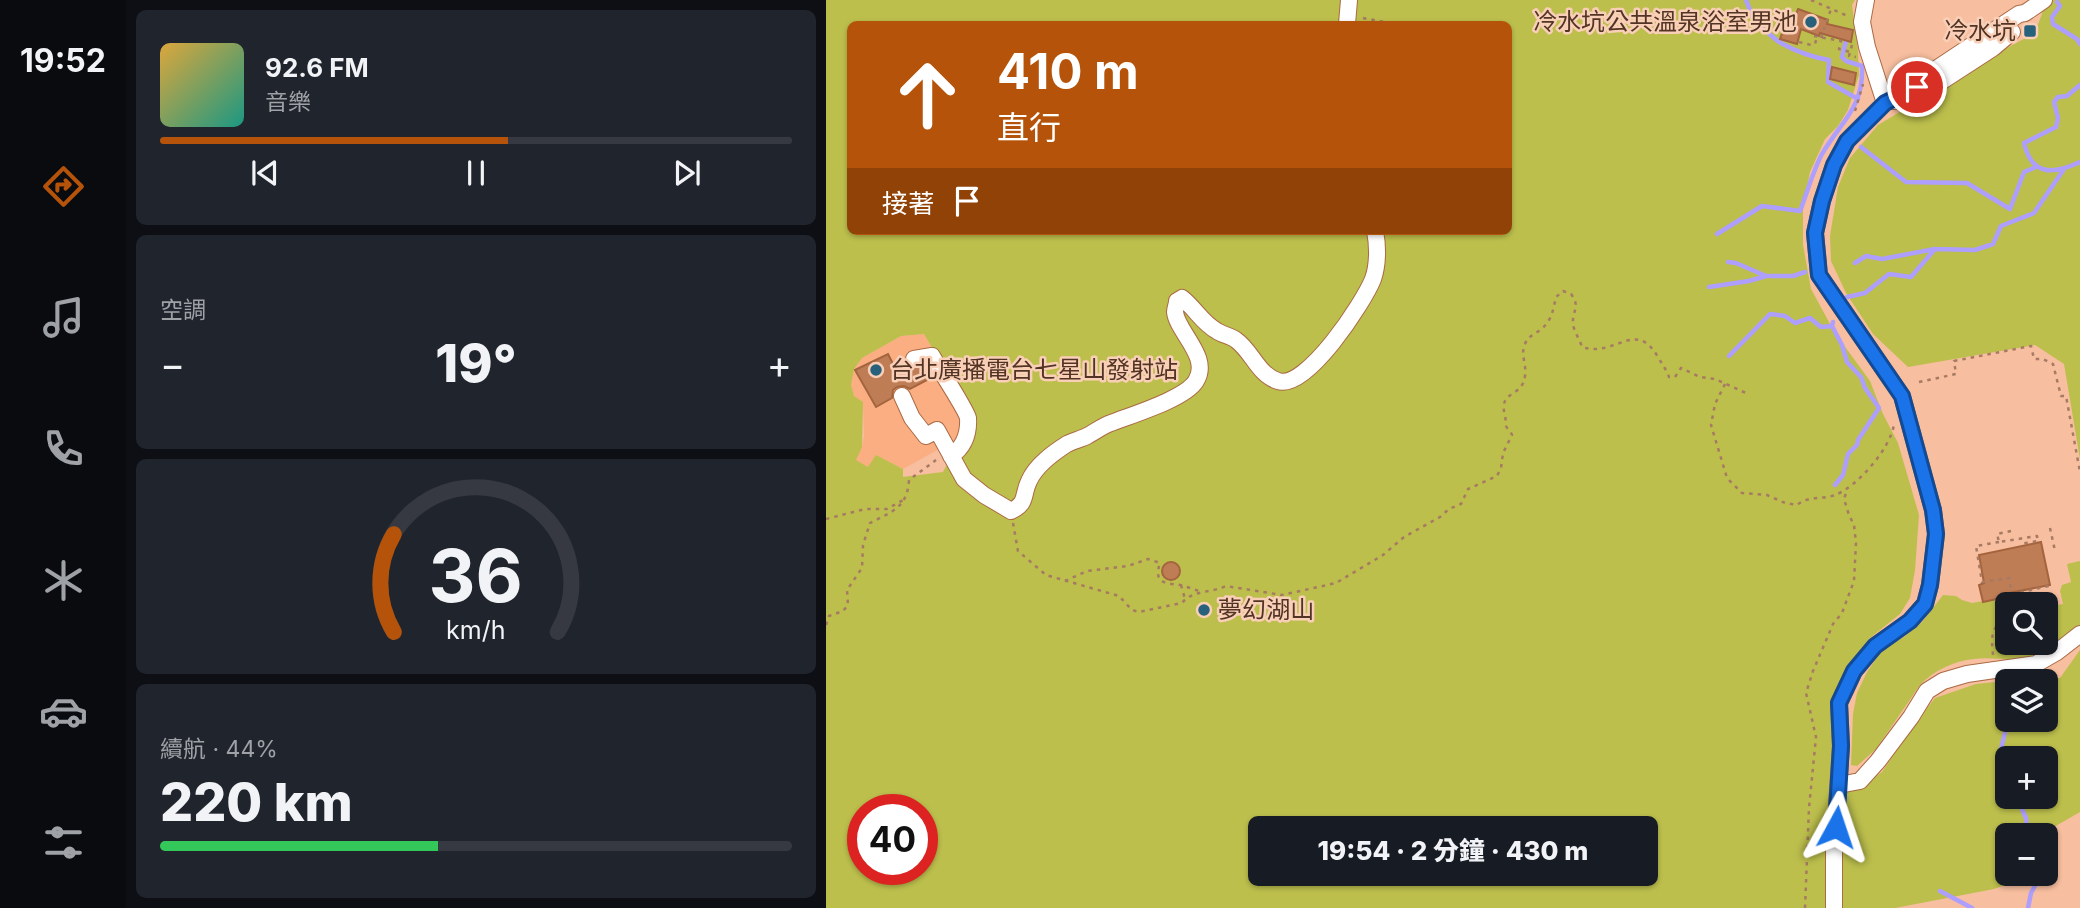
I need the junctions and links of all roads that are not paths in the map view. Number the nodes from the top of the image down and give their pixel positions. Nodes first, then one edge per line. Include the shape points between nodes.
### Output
1 (1866, 0) edge
2 (2044, 0) edge
3 (2025, 13) junction
4 (2012, 32) junction
5 (1993, 48) junction
6 (1885, 103) junction
7 (1375, 235) edge
8 (914, 359) dead end
9 (902, 396) dead end
10 (951, 456) junction
11 (2080, 634) edge
12 (1839, 785) junction
13 (1835, 908) edge

1 - 6 street via 1862,22
2 - 3 street
3 - 4 street via 2024,23
3 - 5 street via 2027,26
3 - 6 street
4 - 5 street
4 - 6 street via 1989,40
5 - 6 street via 1919,96
6 - 12 street via 1847,141 1834,165 1815,233 1819,275 1902,396 1936,534 1925,604 1875,646 1854,671 1839,703
7 - 10 street via 1373,279 1354,312 1333,343 1287,382 1262,371 1237,340 1216,331 1182,298 1175,313 1198,355 1198,379 1174,398 1110,423 1044,461 1028,481 1019,507 1011,511 972,487
8 - 10 street via 932,356 968,416 966,437
9 - 10 street via 926,436 937,430
11 - 12 street via 2036,664 1966,674 1927,691 1860,781
12 - 13 street

